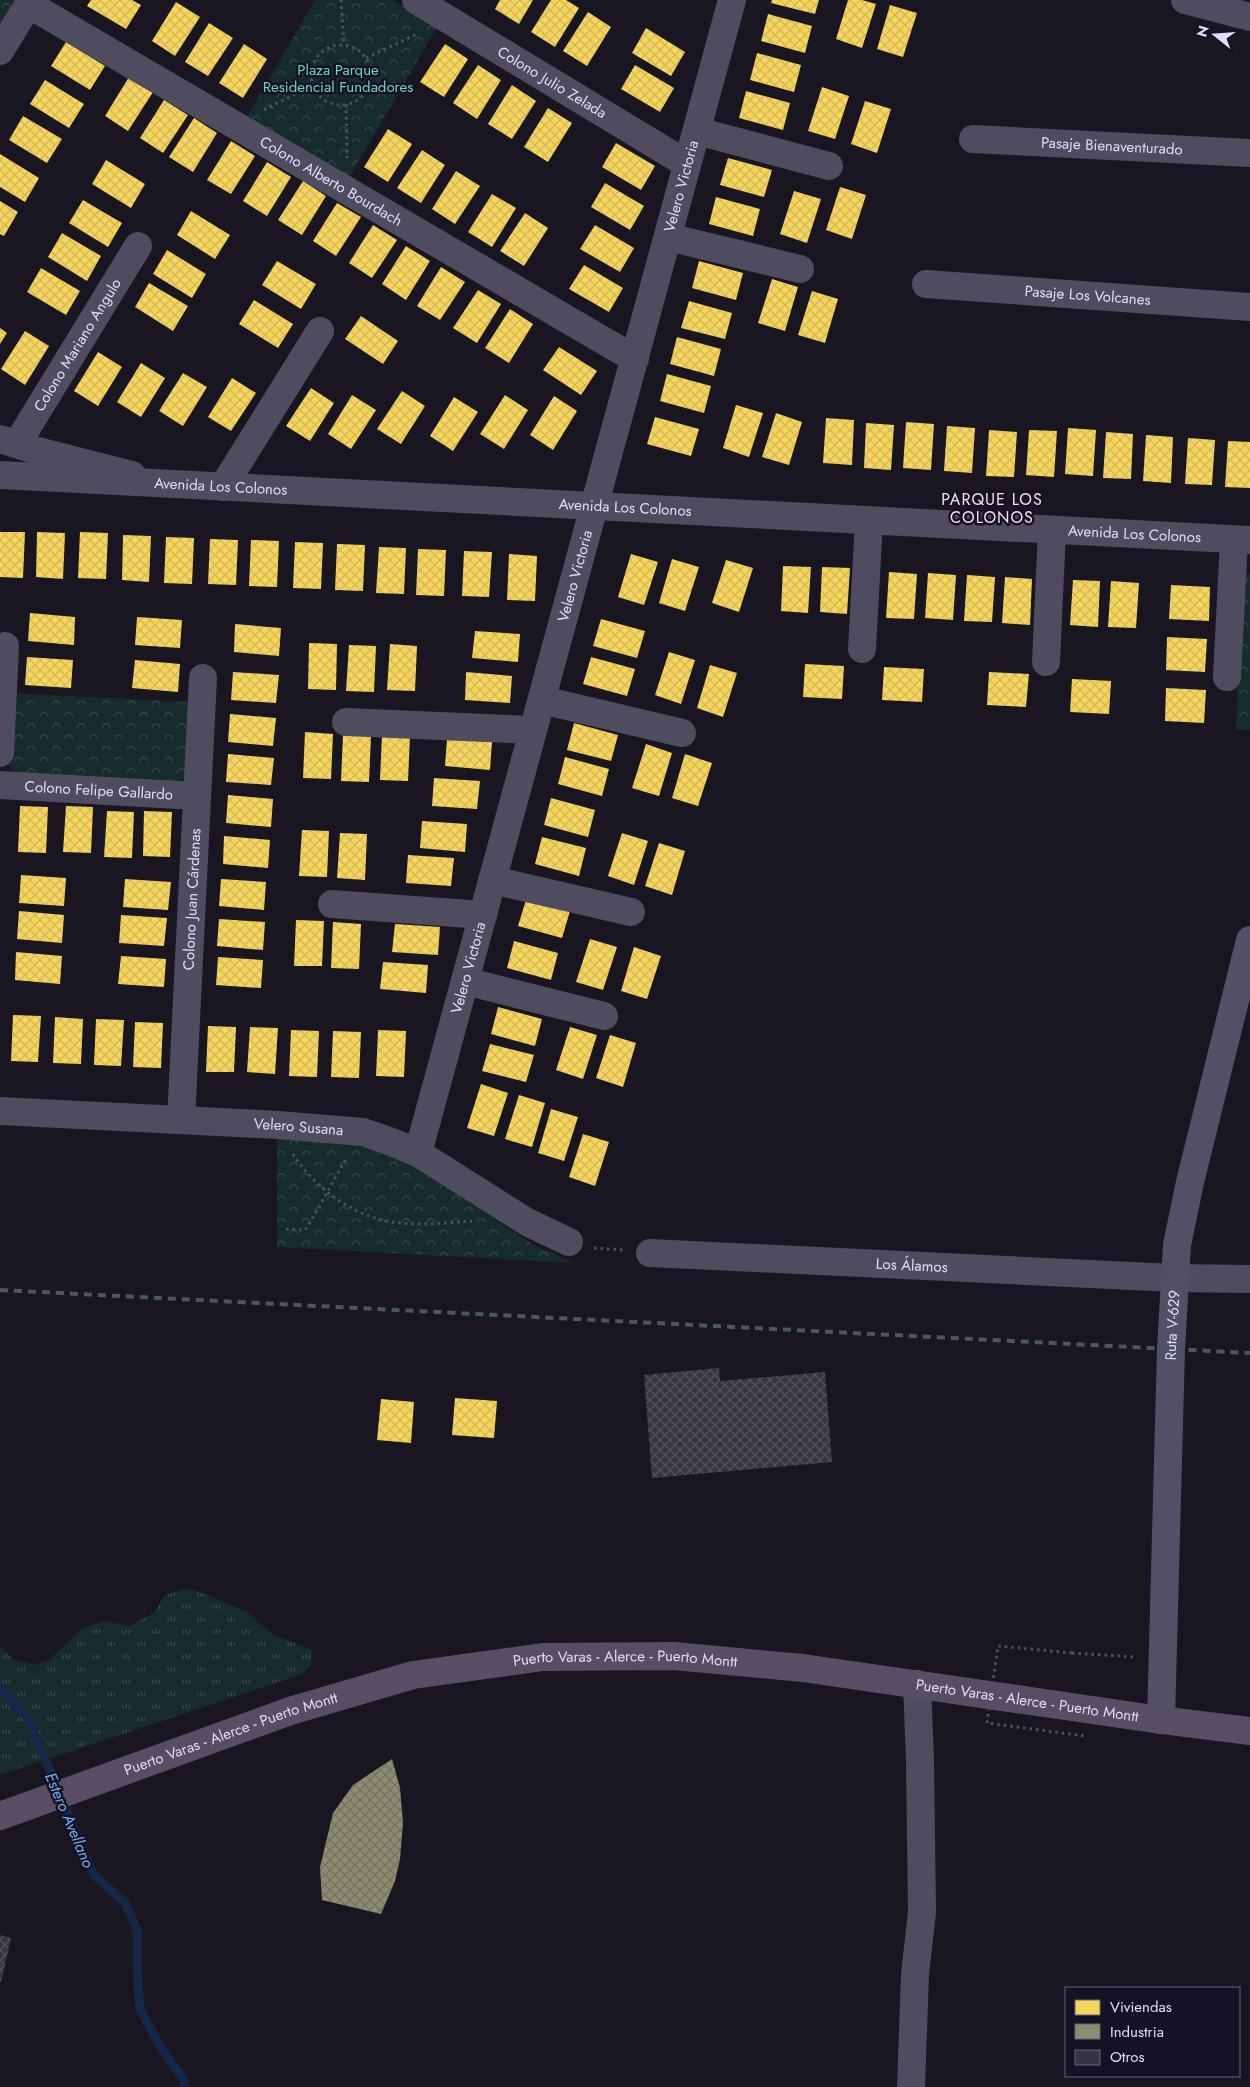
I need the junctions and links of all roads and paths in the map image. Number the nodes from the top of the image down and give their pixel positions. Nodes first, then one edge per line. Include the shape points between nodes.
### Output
1 (341, 0) edge
2 (416, 0) edge
3 (732, 0) edge
4 (1185, 0) edge
5 (29, 2) edge
6 (1250, 18) edge
7 (447, 19) junction
8 (344, 45) junction
9 (0, 51) edge
10 (366, 58) junction
11 (313, 85) junction
12 (346, 104) junction
13 (235, 125) junction
14 (696, 131) junction
15 (973, 138) dead end
16 (1250, 154) edge
17 (687, 164) junction
18 (829, 166) dead end
19 (348, 192) junction
20 (668, 237) junction
21 (138, 246) dead end
22 (800, 269) dead end
23 (926, 284) dead end
24 (1250, 307) edge
25 (320, 331) dead end
26 (634, 359) junction
27 (8, 442) edge
28 (0, 475) edge
29 (180, 484) junction
30 (223, 487) junction
31 (594, 507) junction
32 (869, 521) junction
33 (1052, 530) junction
34 (1242, 540) edge
35 (5, 646) dead end
36 (862, 649) dead end
37 (1046, 662) dead end
38 (1227, 677) dead end
39 (203, 678) dead end
40 (542, 700) junction
41 (346, 722) dead end
42 (533, 730) junction
43 (682, 733) dead end
44 (0, 753) edge
45 (0, 785) edge
46 (197, 796) junction
47 (492, 880) junction
48 (332, 904) dead end
49 (630, 912) dead end
50 (483, 914) junction
51 (1250, 940) edge
52 (465, 981) junction
53 (604, 1016) dead end
54 (0, 1111) edge
55 (181, 1120) junction
56 (278, 1125) junction
57 (363, 1132) junction
58 (418, 1153) junction
59 (327, 1192) junction
60 (506, 1210) junction
61 (286, 1229) dead end
62 (569, 1242) joint
63 (650, 1253) joint
64 (1174, 1278) junction
65 (1250, 1279) edge
66 (1164, 1659) junction
67 (917, 1684) junction
68 (1161, 1720) junction
69 (1250, 1731) edge
70 (1085, 1736) dead end
71 (10, 1812) edge
72 (911, 2087) edge

1 - 8 path
2 - 7 street, Colono Julio Zelada
3 - 14 street, Velero Victoria
4 - 6 street
5 - 9 street
5 - 13 street, Colono Alberto Bourdach
7 - 10 path
7 - 17 street, Colono Julio Zelada
8 - 10 path via 354,48
8 - 11 path via 331,47 316,59
10 - 12 path via 371,70 370,84 358,99
11 - 12 path via 326,100
11 - 13 path
12 - 19 path
13 - 19 street, Colono Alberto Bourdach
14 - 17 street, Velero Victoria
14 - 18 street
15 - 16 street, Pasaje Bienaventurado
17 - 20 street, Velero Victoria
19 - 26 street, Colono Alberto Bourdach
20 - 22 street
20 - 26 street, Velero Victoria
21 - 27 street, Colono Mariano Angulo
23 - 24 street, Pasaje Los Volcanes
25 - 30 street
26 - 31 street, Velero Victoria
27 - 29 street via 116,471
28 - 29 street, Avenida Los Colonos
29 - 30 street, Avenida Los Colonos
30 - 31 street, Avenida Los Colonos
31 - 32 street, Avenida Los Colonos
31 - 40 street, Velero Victoria
32 - 33 street, Avenida Los Colonos
32 - 36 street
33 - 34 street, Avenida Los Colonos
33 - 37 street
34 - 38 street
35 - 44 street
39 - 46 street, Colono Juan Cárdenas
40 - 42 street, Velero Victoria
40 - 43 street
41 - 42 street
42 - 47 street, Velero Victoria
45 - 46 street, Colono Felipe Gallardo
46 - 55 street, Colono Juan Cárdenas
47 - 49 street
47 - 50 street, Velero Victoria
48 - 50 street
50 - 52 street, Velero Victoria
51 - 64 main road, Ruta V-629 via 1181,1217
52 - 53 street
52 - 58 street, Velero Victoria
54 - 55 street, Velero Susana
55 - 56 street, Velero Susana
56 - 57 street, Velero Susana
56 - 59 path via 301,1166
57 - 58 street, Velero Susana
57 - 59 path
58 - 60 street, Velero Susana
59 - 60 path via 358,1211 390,1222 434,1224 474,1221
59 - 61 path via 305,1230
60 - 62 street, Velero Susana
62 - 63 path
63 - 64 street, Los Álamos
64 - 65 street, Los Álamos
64 - 66 main road, Ruta V-629
66 - 68 main road, Ruta V-629
66 - 70 path, bridge via 998,1646 987,1723
67 - 68 main road, Puerto Varas - Alerce - Puerto Montt
67 - 71 main road, Puerto Varas - Alerce - Puerto Montt via 803,1668 674,1656 543,1657 413,1674 290,1711
67 - 72 street via 922,1912
68 - 69 main road, Puerto Varas - Alerce - Puerto Montt

